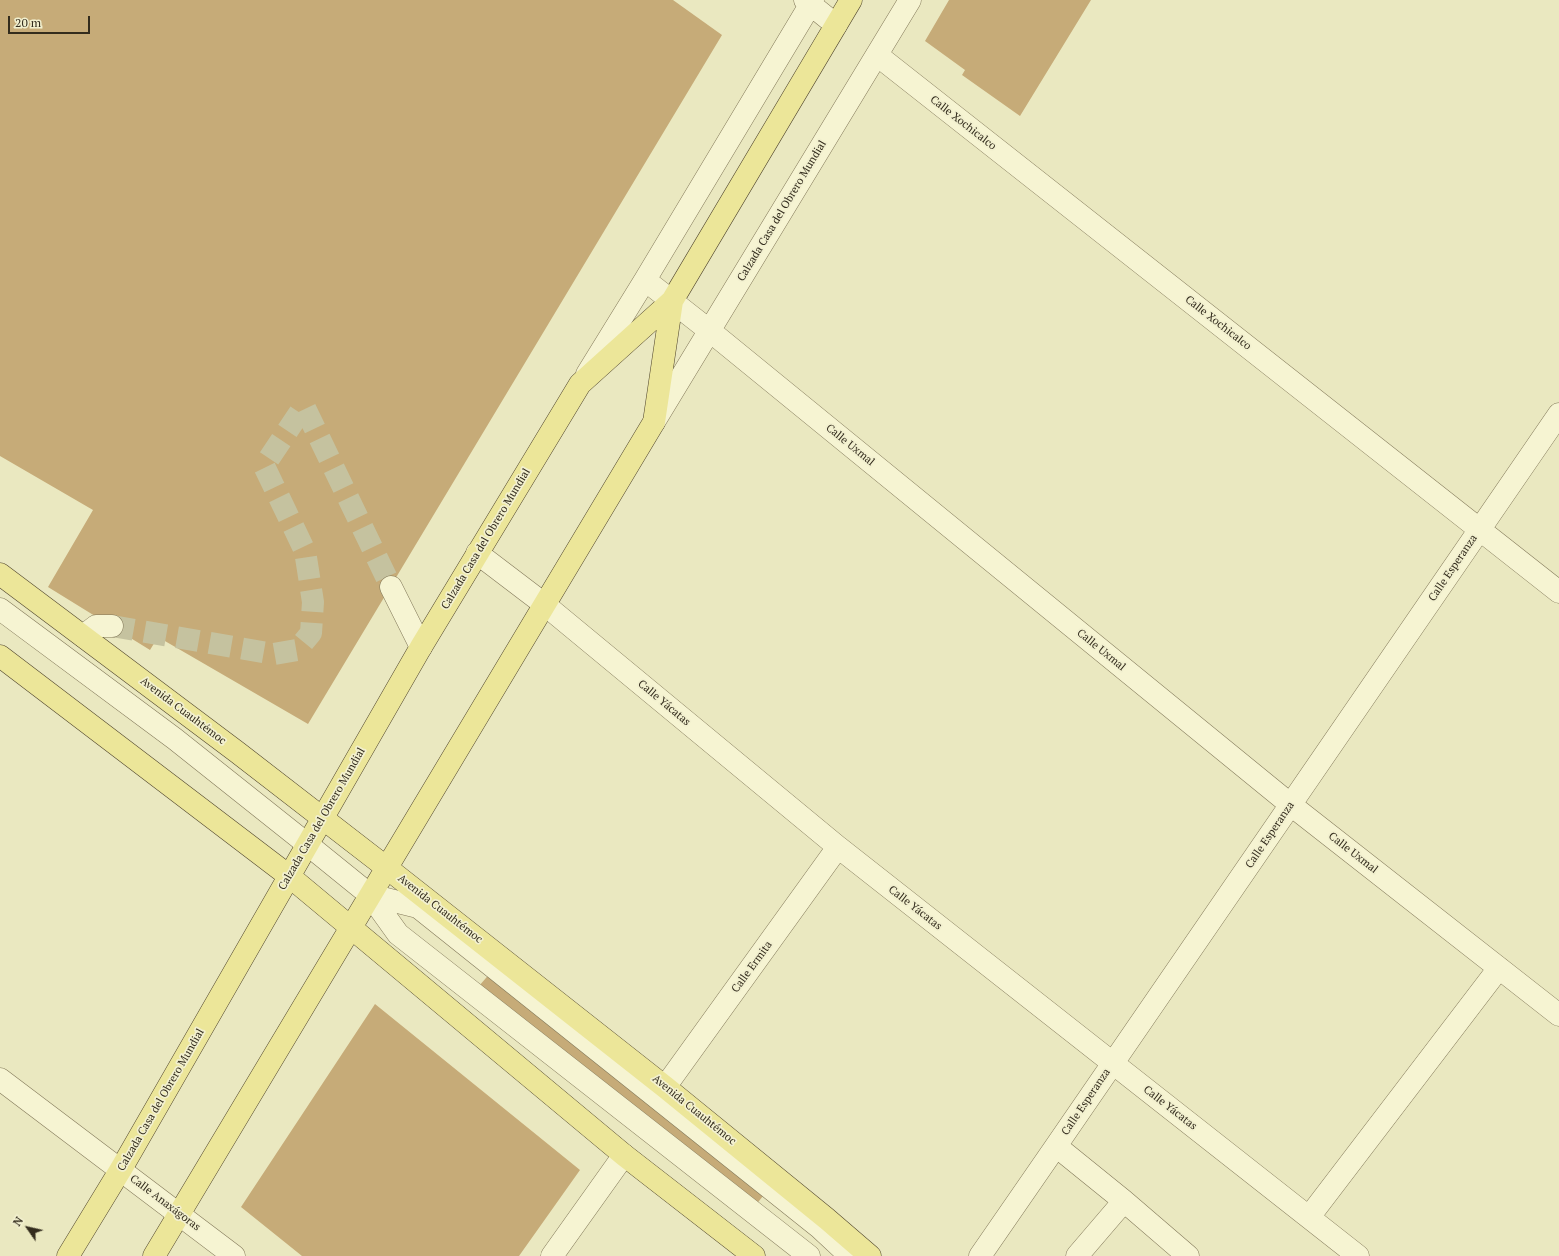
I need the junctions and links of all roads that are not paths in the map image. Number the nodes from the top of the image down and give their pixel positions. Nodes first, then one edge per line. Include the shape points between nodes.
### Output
1 (851, 0) edge
2 (910, 0) edge
3 (810, 1) edge
4 (836, 25) junction
5 (877, 55) junction
6 (645, 280) junction
7 (672, 301) junction
8 (710, 330) junction
9 (580, 384) junction
10 (1559, 414) edge
11 (654, 422) junction
12 (1480, 530) junction
13 (477, 553) junction
14 (0, 574) edge
15 (391, 587) tunnel mouth
16 (1559, 592) edge
17 (544, 604) junction
18 (0, 609) edge
19 (112, 626) tunnel mouth
20 (83, 636) junction
21 (421, 647) junction
22 (0, 656) edge
23 (1291, 805) junction
24 (322, 819) junction
25 (307, 844) junction
26 (838, 847) junction
27 (387, 868) junction
28 (289, 876) junction
29 (370, 895) junction
30 (351, 927) junction
31 (1500, 968) junction
32 (1559, 1015) edge
33 (1113, 1063) junction
34 (0, 1078) edge
35 (665, 1087) junction
36 (1056, 1146) junction
37 (624, 1154) junction
38 (121, 1169) junction
39 (1124, 1201) junction
40 (180, 1215) junction
41 (1309, 1217) junction
42 (68, 1256) edge
43 (154, 1256) edge
44 (234, 1256) edge
45 (552, 1256) edge
46 (754, 1256) edge
47 (808, 1256) edge
48 (850, 1256) edge
49 (870, 1256) edge
50 (980, 1256) edge
51 (1077, 1256) edge
52 (1188, 1256) edge
53 (1358, 1256) edge

1 - 4 main road, Calzada Casa del Obrero Mundial
2 - 5 street, Calzada Casa del Obrero Mundial
3 - 4 street
3 - 6 street, Calzada Casa del Obrero Mundial
4 - 7 main road, Calzada Casa del Obrero Mundial
5 - 8 street, Calzada Casa del Obrero Mundial
5 - 12 street, Calle Xochicalco
6 - 7 street, Calle Uxmal
6 - 9 street, Calzada Casa del Obrero Mundial
7 - 8 street, Calle Uxmal
7 - 9 main road, Calzada Casa del Obrero Mundial
7 - 11 main road, Calzada Casa del Obrero Mundial
8 - 11 street, Calzada Casa del Obrero Mundial
8 - 23 street, Calle Uxmal
9 - 13 main road, Calzada Casa del Obrero Mundial
10 - 12 street, Calle Esperanza
11 - 17 main road, Calzada Casa del Obrero Mundial
12 - 16 street, Calle Xochicalco
12 - 23 street, Calle Esperanza
13 - 17 street, Calle Yácatas
13 - 21 main road, Calzada Casa del Obrero Mundial
14 - 20 main road, Avenida Cuauhtémoc
15 - 21 street
17 - 26 street, Calle Yácatas
17 - 27 main road, Calzada Casa del Obrero Mundial
18 - 25 street, Avenida Cuauhtémoc via 175,739
19 - 20 street via 96,626
20 - 24 main road, Avenida Cuauhtémoc
21 - 24 main road, Calzada Casa del Obrero Mundial
22 - 28 main road
23 - 31 street, Calle Uxmal
23 - 33 street, Calle Esperanza
24 - 25 main road, Calzada Casa del Obrero Mundial
24 - 27 main road, Avenida Cuauhtémoc
25 - 28 main road, Calzada Casa del Obrero Mundial
25 - 29 street, Avenida Cuauhtémoc
26 - 33 street, Calle Yácatas
26 - 35 street, Calle Ermita
27 - 29 main road, Calzada Casa del Obrero Mundial
27 - 35 main road, Avenida Cuauhtémoc
28 - 30 main road
28 - 38 main road, Calzada Casa del Obrero Mundial
29 - 30 main road, Calzada Casa del Obrero Mundial
29 - 47 street, Avenida Cuauhtémoc via 398,934
29 - 48 street, Avenida Cuauhtémoc via 418,907 820,1228
30 - 37 main road
30 - 40 main road, Calzada Casa del Obrero Mundial
31 - 32 street, Calle Uxmal
31 - 41 street
33 - 36 street, Calle Esperanza
33 - 41 street, Calle Yácatas
34 - 38 street, Calle Anaxágoras
35 - 49 main road, Avenida Cuauhtémoc
36 - 39 street
36 - 50 street, Calle Esperanza
37 - 45 street
37 - 46 main road
38 - 40 street, Calle Anaxágoras
38 - 42 main road, Calzada Casa del Obrero Mundial
39 - 51 street
39 - 52 street
40 - 43 main road, Calzada Casa del Obrero Mundial
40 - 44 street, Calle Anaxágoras
41 - 53 street, Calle Yácatas

